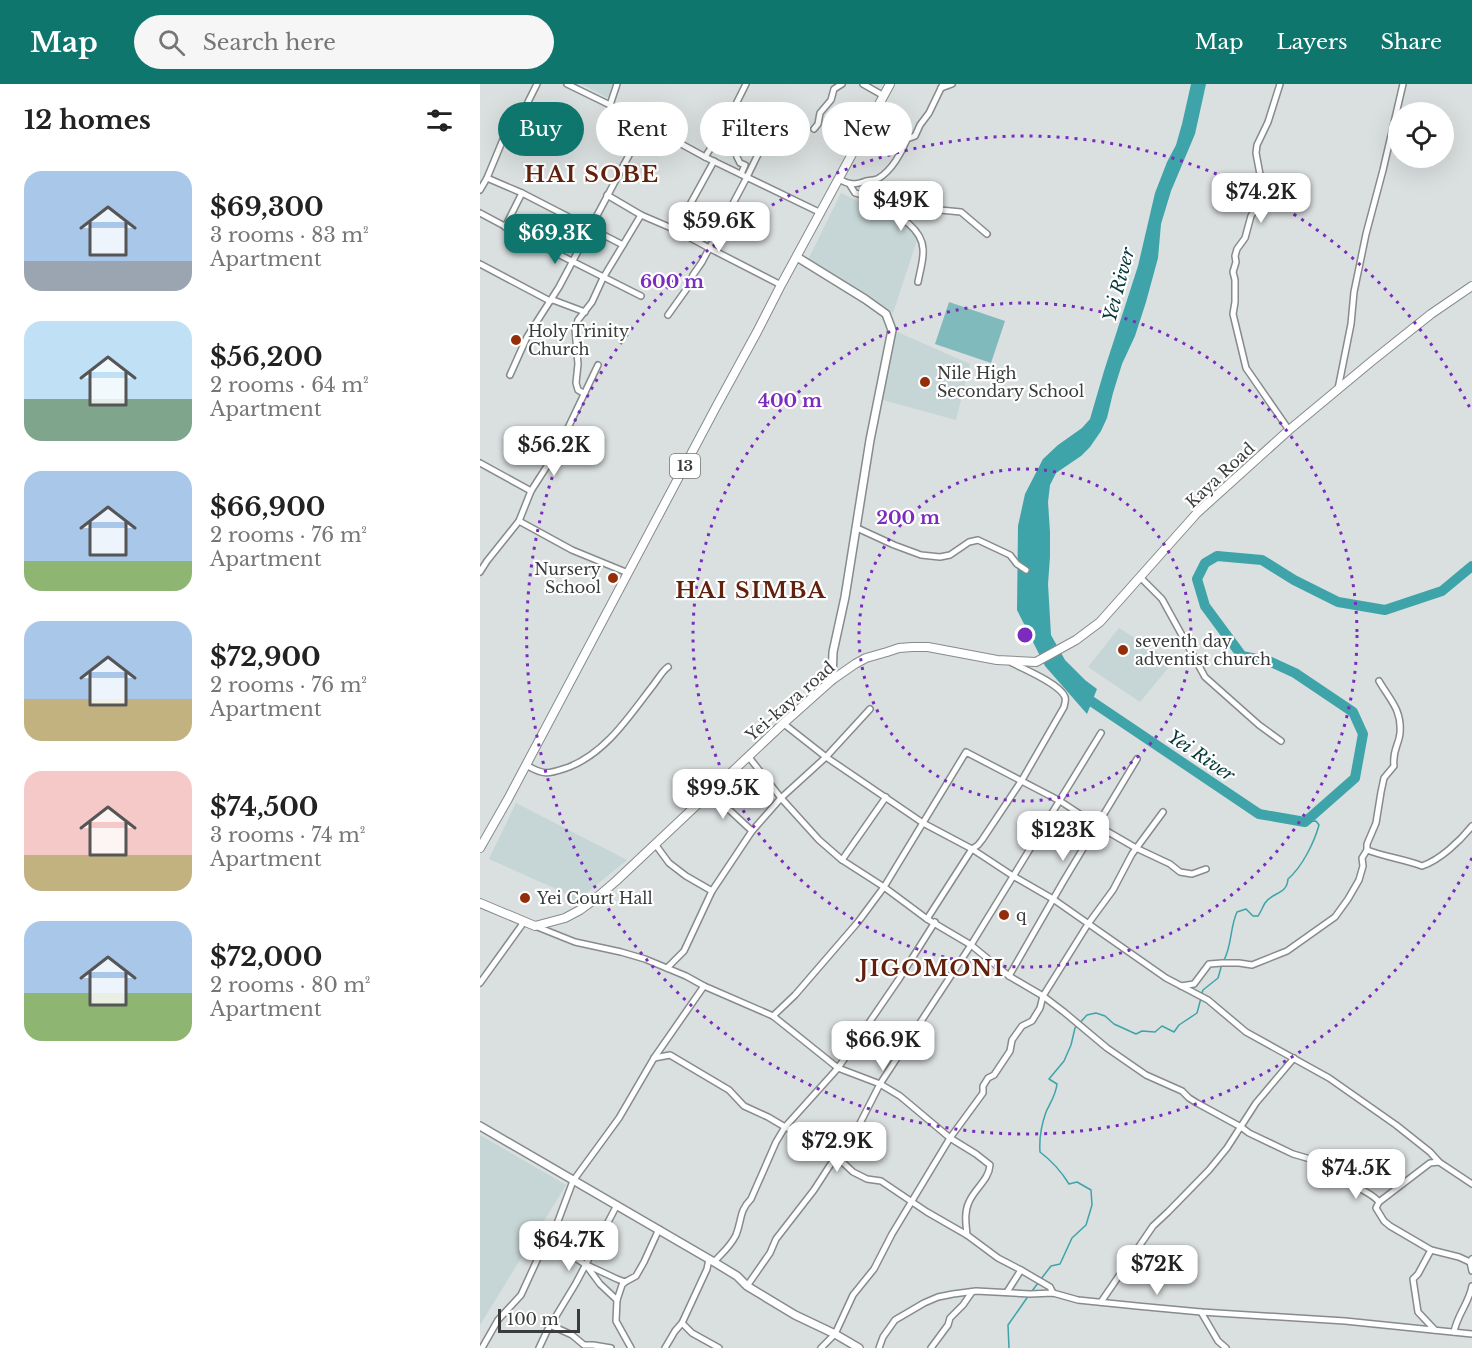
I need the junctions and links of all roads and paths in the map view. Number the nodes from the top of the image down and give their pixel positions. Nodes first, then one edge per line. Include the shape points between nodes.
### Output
1 (537, 84) edge
2 (567, 84) edge
3 (617, 84) edge
4 (746, 84) edge
5 (842, 84) edge
6 (863, 84) edge
7 (891, 84) edge
8 (952, 84) edge
9 (1280, 84) edge
10 (1402, 84) edge
11 (942, 86) edge
12 (884, 96) junction
13 (528, 102) edge
14 (604, 102) edge
15 (611, 102) edge
16 (737, 102) edge
17 (814, 129) dead end
18 (688, 148) edge
19 (498, 151) edge
20 (628, 156) edge
21 (737, 156) edge
22 (756, 156) edge
23 (705, 157) joint
24 (714, 161) junction
25 (744, 176) junction
26 (487, 178) junction
27 (839, 179) junction
28 (850, 185) junction
29 (480, 190) edge
30 (522, 193) junction
31 (607, 195) junction
32 (862, 195) junction
33 (480, 213) edge
34 (821, 213) junction
35 (641, 215) junction
36 (505, 227) junction
37 (590, 228) junction
38 (676, 230) junction
39 (987, 234) dead end
40 (623, 245) junction
41 (708, 248) junction
42 (797, 257) junction
43 (572, 261) junction
44 (480, 264) edge
45 (603, 278) junction
46 (918, 282) dead end
47 (782, 285) junction
48 (1472, 286) edge
49 (641, 296) dead end
50 (550, 301) junction
51 (585, 312) junction
52 (668, 315) dead end
53 (598, 365) dead end
54 (510, 375) dead end
55 (1338, 389) junction
56 (585, 394) junction
57 (1289, 430) junction
58 (480, 464) edge
59 (531, 491) junction
60 (519, 521) junction
61 (857, 528) junction
62 (1026, 570) dead end
63 (480, 572) edge
64 (628, 573) junction
65 (1141, 578) junction
66 (1010, 662) junction
67 (1036, 662) joint
68 (668, 666) dead end
69 (832, 680) junction
70 (1379, 681) dead end
71 (870, 709) dead end
72 (784, 724) junction
73 (1101, 733) dead end
74 (1281, 741) dead end
75 (748, 756) junction
76 (826, 757) junction
77 (1137, 759) dead end
78 (526, 765) junction
79 (1022, 780) junction
80 (711, 792) junction
81 (886, 796) junction
82 (781, 798) junction
83 (1060, 801) junction
84 (1163, 812) dead end
85 (923, 823) junction
86 (1098, 826) junction
87 (1472, 826) edge
88 (752, 831) junction
89 (655, 844) junction
90 (480, 848) edge
91 (1136, 848) junction
92 (972, 849) junction
93 (1367, 850) junction
94 (842, 860) junction
95 (1206, 869) dead end
96 (1013, 876) junction
97 (884, 887) junction
98 (712, 891) junction
99 (1053, 899) junction
100 (480, 903) edge
101 (927, 919) junction
102 (524, 922) junction
103 (935, 922) junction
104 (1088, 924) junction
105 (535, 926) junction
106 (971, 945) junction
107 (667, 968) junction
108 (1010, 976) junction
109 (480, 983) edge
110 (704, 986) junction
111 (1180, 986) junction
112 (1042, 996) junction
113 (773, 1016) junction
114 (654, 1058) junction
115 (1294, 1058) junction
116 (838, 1068) junction
117 (880, 1084) junction
118 (480, 1126) edge
119 (785, 1127) junction
120 (1241, 1127) junction
121 (950, 1138) junction
122 (836, 1156) junction
123 (1439, 1162) junction
124 (573, 1181) junction
125 (1472, 1184) edge
126 (913, 1201) junction
127 (1379, 1202) junction
128 (617, 1204) junction
129 (555, 1229) junction
130 (659, 1229) junction
131 (967, 1235) junction
132 (1431, 1250) junction
133 (712, 1260) junction
134 (1471, 1261) edge
135 (586, 1264) junction
136 (1021, 1270) junction
137 (1472, 1271) edge
138 (625, 1282) junction
139 (747, 1286) junction
140 (1472, 1286) edge
141 (972, 1292) junction
142 (1007, 1292) junction
143 (1053, 1293) junction
144 (617, 1300) junction
145 (1101, 1302) junction
146 (1201, 1312) junction
147 (682, 1323) junction
148 (550, 1325) junction
149 (1435, 1330) junction
150 (1454, 1332) junction
151 (835, 1334) junction
152 (1472, 1334) edge
153 (482, 1348) edge
154 (539, 1348) edge
155 (611, 1348) edge
156 (631, 1348) edge
157 (665, 1348) edge
158 (719, 1348) edge
159 (821, 1348) edge
160 (859, 1348) edge
161 (879, 1348) edge
162 (931, 1348) edge
163 (1226, 1348) edge

1 - 13 street
2 - 14 street
3 - 15 street
4 - 16 street
5 - 17 street via 834,89
6 - 12 street
7 - 12 main road, 13
8 - 11 street
9 - 57 street via 1257,145 1263,202 1251,216 1235,256 1233,314 1246,368
10 - 55 street via 1366,234
11 - 28 street via 915,136 907,139 892,166 879,178
12 - 27 main road, 13
18 - 23 street
19 - 26 street
20 - 31 street
21 - 25 street via 745,165
22 - 25 street
23 - 24 street
24 - 25 street
24 - 38 street
25 - 34 street
25 - 41 street
26 - 29 street
26 - 30 street
27 - 28 street
27 - 34 main road, 13
28 - 32 street via 855,194
30 - 36 street
30 - 37 street
31 - 35 street
31 - 37 street
32 - 39 street via 909,207 961,212
32 - 46 street via 912,226 921,238
33 - 36 street
34 - 42 main road, 13
35 - 38 street
35 - 40 street
36 - 43 street
37 - 40 street
37 - 43 street
38 - 41 street
40 - 45 street
41 - 47 street
41 - 52 street
42 - 47 main road, 13
42 - 61 street via 886,314 892,330
43 - 45 street
43 - 50 street
44 - 50 street
45 - 49 street
45 - 51 street
47 - 64 main road, 13
48 - 55 main road, Kaya Road
50 - 51 street
50 - 54 street via 527,337
51 - 56 street via 575,329 576,383
53 - 56 street
55 - 57 main road, Kaya Road
56 - 59 street
57 - 65 main road, Kaya Road via 1197,513
58 - 59 street
59 - 60 street
60 - 63 street
60 - 64 street via 572,550
61 - 62 street via 921,555 940,557 978,540 1010,555
61 - 69 street via 833,652
64 - 78 main road, 13
65 - 67 main road, Kaya Road via 1100,622
65 - 74 street via 1162,599 1205,677
66 - 67 main road, Yei-kaya road
66 - 69 main road, Yei-kaya road via 928,647 899,648 855,663
66 - 79 street via 1044,679 1065,696 1064,707
68 - 78 street via 618,730 591,756 546,774
69 - 72 main road, Yei-kaya road
70 - 93 street via 1399,712 1400,735 1394,766 1384,778
71 - 76 street
72 - 75 main road, Yei-kaya road
72 - 76 street
73 - 83 street
75 - 80 main road, Yei-kaya road
75 - 82 street
76 - 81 street
76 - 82 street
77 - 86 street
78 - 90 main road, 13
79 - 83 street
79 - 85 street via 966,752
79 - 92 street
80 - 88 street
80 - 89 main road, Yei-kaya road
81 - 85 street
81 - 94 street
82 - 88 street
82 - 94 street
83 - 86 street
83 - 96 street
84 - 91 street
85 - 92 street
85 - 97 street
86 - 91 street
86 - 99 street
87 - 93 street via 1461,840 1422,866
88 - 98 street
89 - 98 street via 669,863
89 - 105 main road, Yei-kaya road via 580,910
91 - 95 street via 1187,874
91 - 104 street
92 - 96 street
92 - 101 street
93 - 111 street via 1359,880 1335,917 1287,951 1252,965 1209,964 1194,984
94 - 97 street
96 - 99 street
96 - 106 street
97 - 101 street
97 - 113 street via 858,922
98 - 107 street via 684,951
99 - 104 street
99 - 108 street
100 - 102 main road
101 - 103 street
102 - 105 main road
102 - 109 street
103 - 106 street
103 - 116 street
104 - 111 street
104 - 112 street
105 - 107 street via 575,942
106 - 108 street
106 - 117 street
107 - 110 street
108 - 112 street
110 - 113 street
110 - 114 street
111 - 115 street via 1205,998 1246,1032
112 - 120 street via 1146,1075 1182,1091
112 - 121 street via 1032,1021 1022,1026 1005,1059 988,1078 983,1093
113 - 116 street
114 - 119 street via 670,1055 729,1090 744,1106
114 - 124 street via 620,1118
115 - 120 street
115 - 123 street via 1396,1125
116 - 117 street
116 - 119 street
117 - 121 street
117 - 122 street via 853,1137
118 - 124 street
119 - 122 street
119 - 133 street via 752,1199 741,1213 736,1233 726,1251
120 - 127 street via 1293,1154 1324,1162
120 - 145 street via 1209,1170 1153,1226
121 - 126 street
121 - 131 street via 990,1165 990,1173 969,1202
122 - 126 street via 853,1172 881,1180
122 - 139 street
123 - 125 street
123 - 127 street via 1430,1163
124 - 128 street
124 - 129 street
126 - 131 street
126 - 151 street via 874,1269 853,1295
127 - 132 street via 1376,1208 1384,1221
128 - 130 street
128 - 135 street
129 - 135 street via 560,1248
129 - 153 street via 521,1294 498,1320
130 - 133 street
130 - 138 street via 636,1276
131 - 136 street
132 - 134 street
132 - 149 street via 1413,1279 1418,1312
133 - 139 street
133 - 147 street
134 - 137 street
135 - 138 street
135 - 144 street
135 - 148 street
136 - 142 street
136 - 143 street via 1050,1287
138 - 144 street
139 - 151 street
140 - 150 street
141 - 142 street
141 - 161 street via 938,1297 895,1320
141 - 162 street
142 - 143 street
143 - 145 street
144 - 156 street via 616,1321
145 - 146 street
146 - 149 street
146 - 163 street
147 - 157 street
147 - 158 street
148 - 154 street
148 - 155 street via 572,1335 584,1346
149 - 150 street
150 - 152 street
151 - 159 street
151 - 160 street

